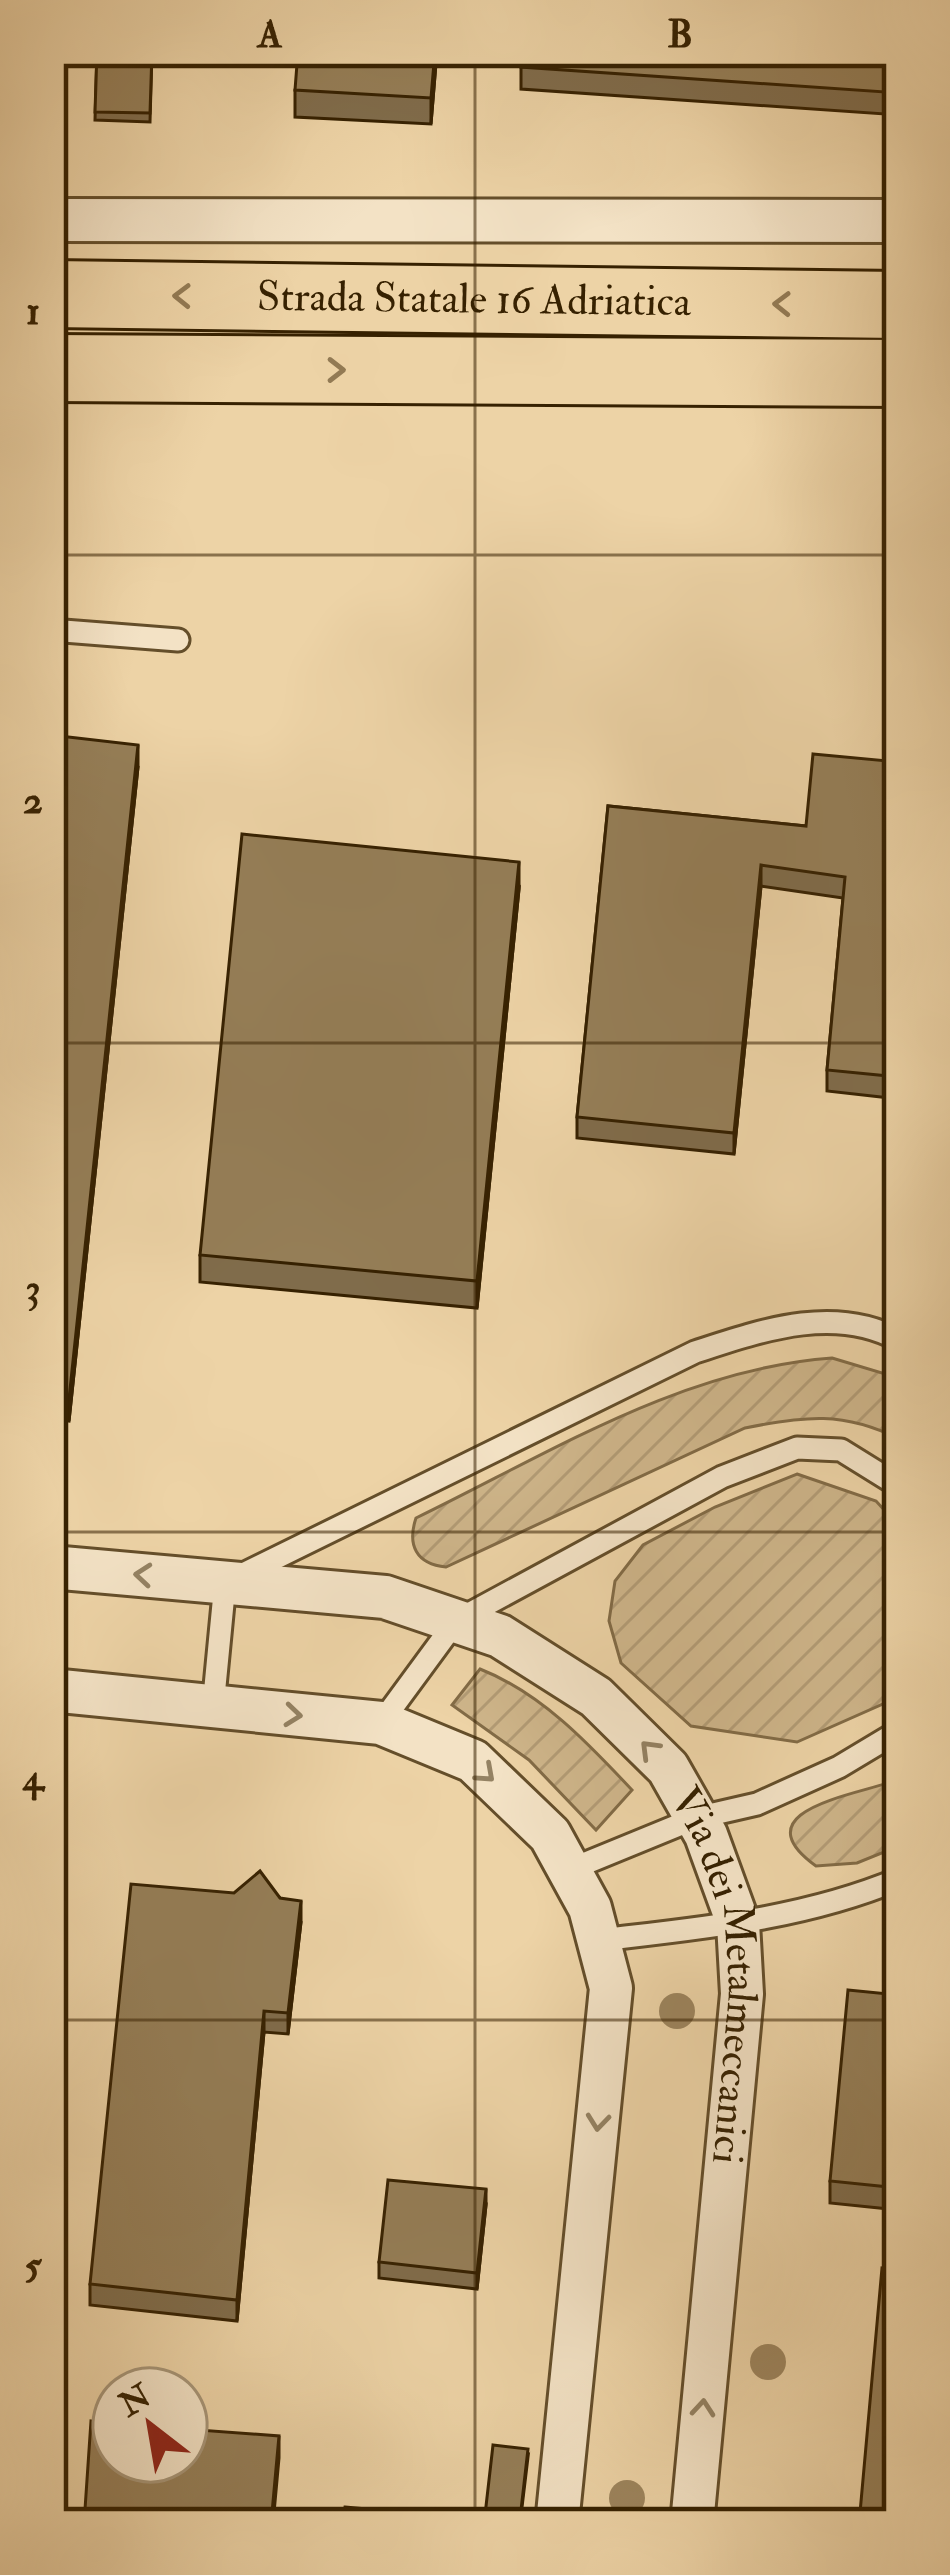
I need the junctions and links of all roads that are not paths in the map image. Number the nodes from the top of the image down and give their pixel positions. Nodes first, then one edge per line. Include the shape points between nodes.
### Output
1 (51, 220) edge
2 (899, 221) edge
3 (51, 294) edge
4 (899, 305) edge
5 (51, 368) edge
6 (899, 373) edge
7 (51, 630) edge
8 (178, 640) dead end
9 (899, 1340) edge
10 (899, 1486) edge
11 (51, 1567) edge
12 (226, 1583) junction
13 (456, 1621) junction
14 (51, 1690) edge
15 (213, 1707) junction
16 (381, 1724) junction
17 (899, 1731) edge
18 (696, 1819) junction
19 (569, 1870) junction
20 (899, 1879) edge
21 (738, 1923) junction
22 (600, 1940) junction
23 (557, 2524) edge
24 (692, 2524) edge

1 - 2 street
4 -> 3 highway, Strada Statale 16 Adriatica
5 -> 6 highway, Strada Statale 16 Adriatica
7 - 8 lane
9 - 12 lane via 829,1320 694,1352
10 - 13 lane via 841,1450 797,1448 722,1477
12 -> 11 street, Via dei Metalmeccanici
12 - 13 street, Via dei Metalmeccanici via 385,1597
12 - 15 lane
13 - 16 lane
18 -> 13 street, Via dei Metalmeccanici via 668,1768 596,1696 500,1636
14 - 15 street, Via dei Metalmeccanici
15 -> 16 street, Via dei Metalmeccanici
16 -> 19 street, Via dei Metalmeccanici via 473,1761 550,1834
17 - 18 lane via 757,1804
18 - 19 lane
18 - 21 street, Via dei Metalmeccanici
19 - 22 street, Via dei Metalmeccanici
20 - 21 lane via 841,1903
21 - 22 lane
24 -> 21 street, Via dei Metalmeccanici via 742,1994
22 -> 23 street, Via dei Metalmeccanici via 611,1988

